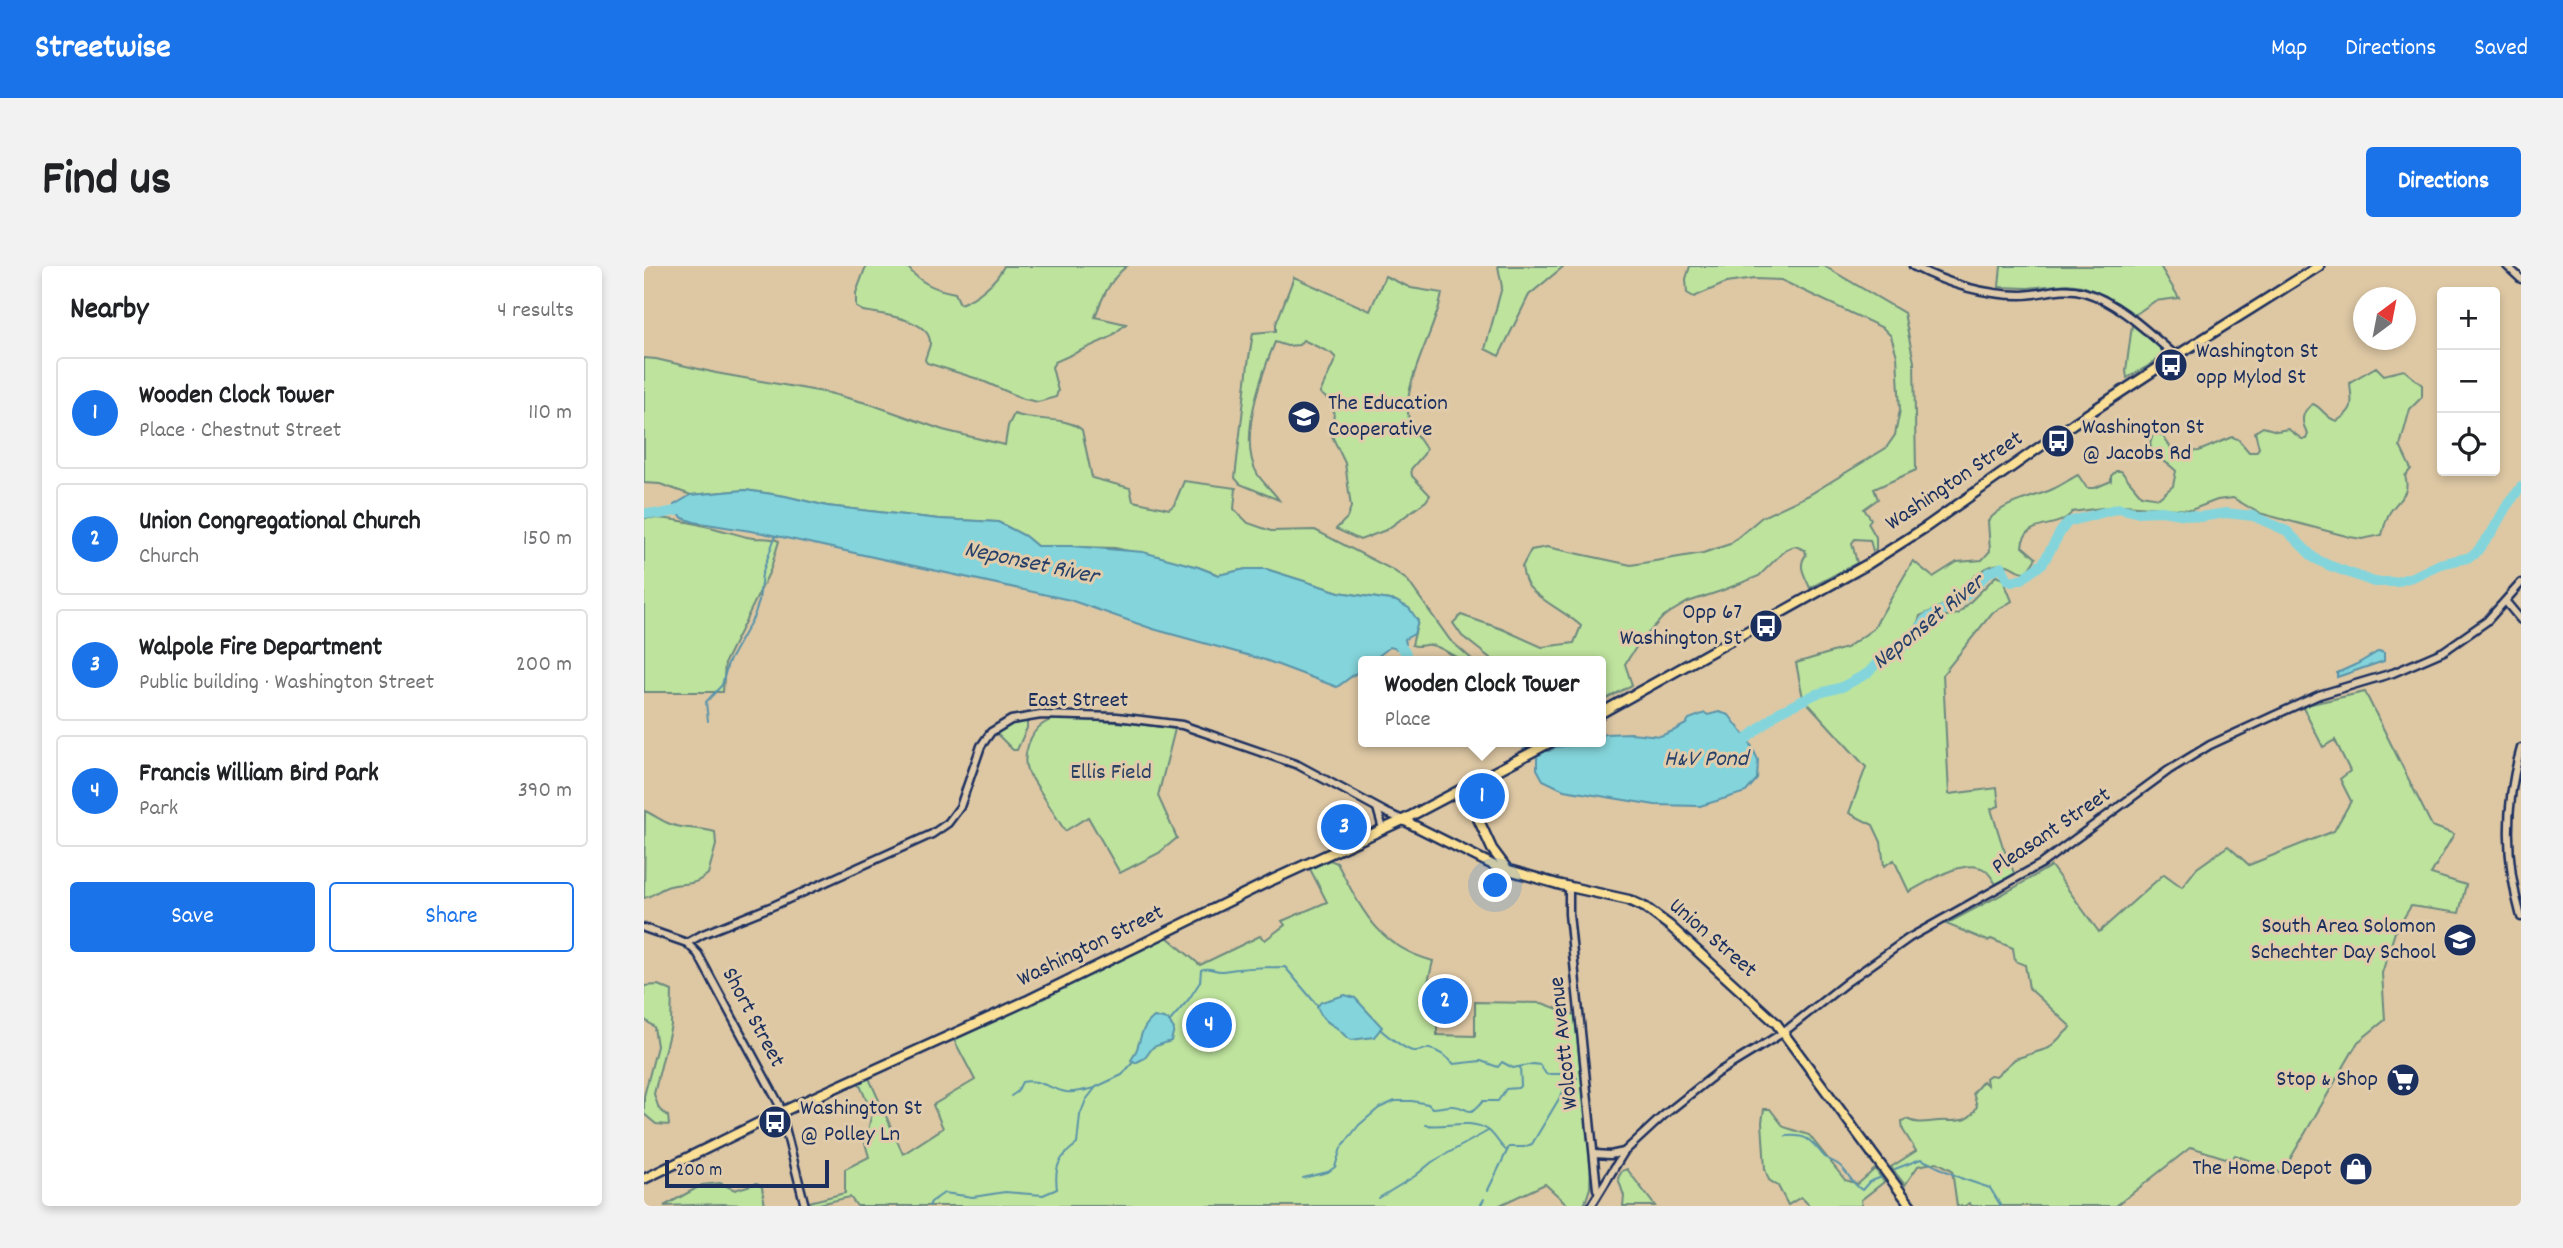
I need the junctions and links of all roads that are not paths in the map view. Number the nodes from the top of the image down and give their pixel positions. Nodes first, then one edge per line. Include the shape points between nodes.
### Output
1 (1913, 266) edge
2 (2319, 266) edge
3 (2507, 266) edge
4 (2521, 279) edge
5 (2176, 356) junction
6 (2521, 583) edge
7 (2506, 602) junction
8 (2521, 620) edge
9 (1606, 710) edge
10 (1542, 747) edge
11 (2521, 748) edge
12 (1464, 788) junction
13 (1377, 808) junction
14 (1403, 820) junction
15 (1384, 829) junction
16 (1509, 871) junction
17 (1569, 887) junction
18 (2521, 916) edge
19 (644, 928) edge
20 (687, 943) junction
21 (1784, 1032) junction
22 (781, 1112) junction
23 (1624, 1152) junction
24 (1595, 1154) junction
25 (644, 1179) edge
26 (1596, 1195) junction
27 (805, 1206) edge
28 (1591, 1206) edge
29 (1911, 1206) edge

1 - 5 street via 1991,293 2082,291 2108,302
2 - 5 main road, Washington Street
3 - 4 street
5 - 9 main road, Washington Street via 1868,564
6 - 7 street, Pleasant Street
7 - 8 street
7 - 21 street, Pleasant Street via 2472,633 2429,659 2319,695 2196,752 2050,858 1909,938
10 - 12 main road, Washington Street
11 - 18 street via 2508,817 2513,884
12 - 14 main road, Washington Street
12 - 16 main road via 1492,849
13 - 14 street, East Street
13 - 15 street
13 - 20 street, East Street via 1298,765 1182,725 1106,716 1019,718 998,726 985,738 960,807 932,834
14 - 15 main road, Washington Street
14 - 16 main road, Union Street
15 - 22 main road, Washington Street via 1026,1001
16 - 17 main road, Union Street
17 - 21 main road, Union Street via 1615,895 1646,908
17 - 24 street, Wolcott Avenue
19 - 20 street
20 - 22 street, Short Street via 702,961
21 - 23 street, Pleasant Street via 1711,1077
21 - 29 main road, Union Street
22 - 25 main road, Washington Street
22 - 27 street, Short Street
23 - 24 street
23 - 26 street, Pleasant Street
24 - 26 street, Wolcott Avenue
26 - 28 street, Pleasant Street

